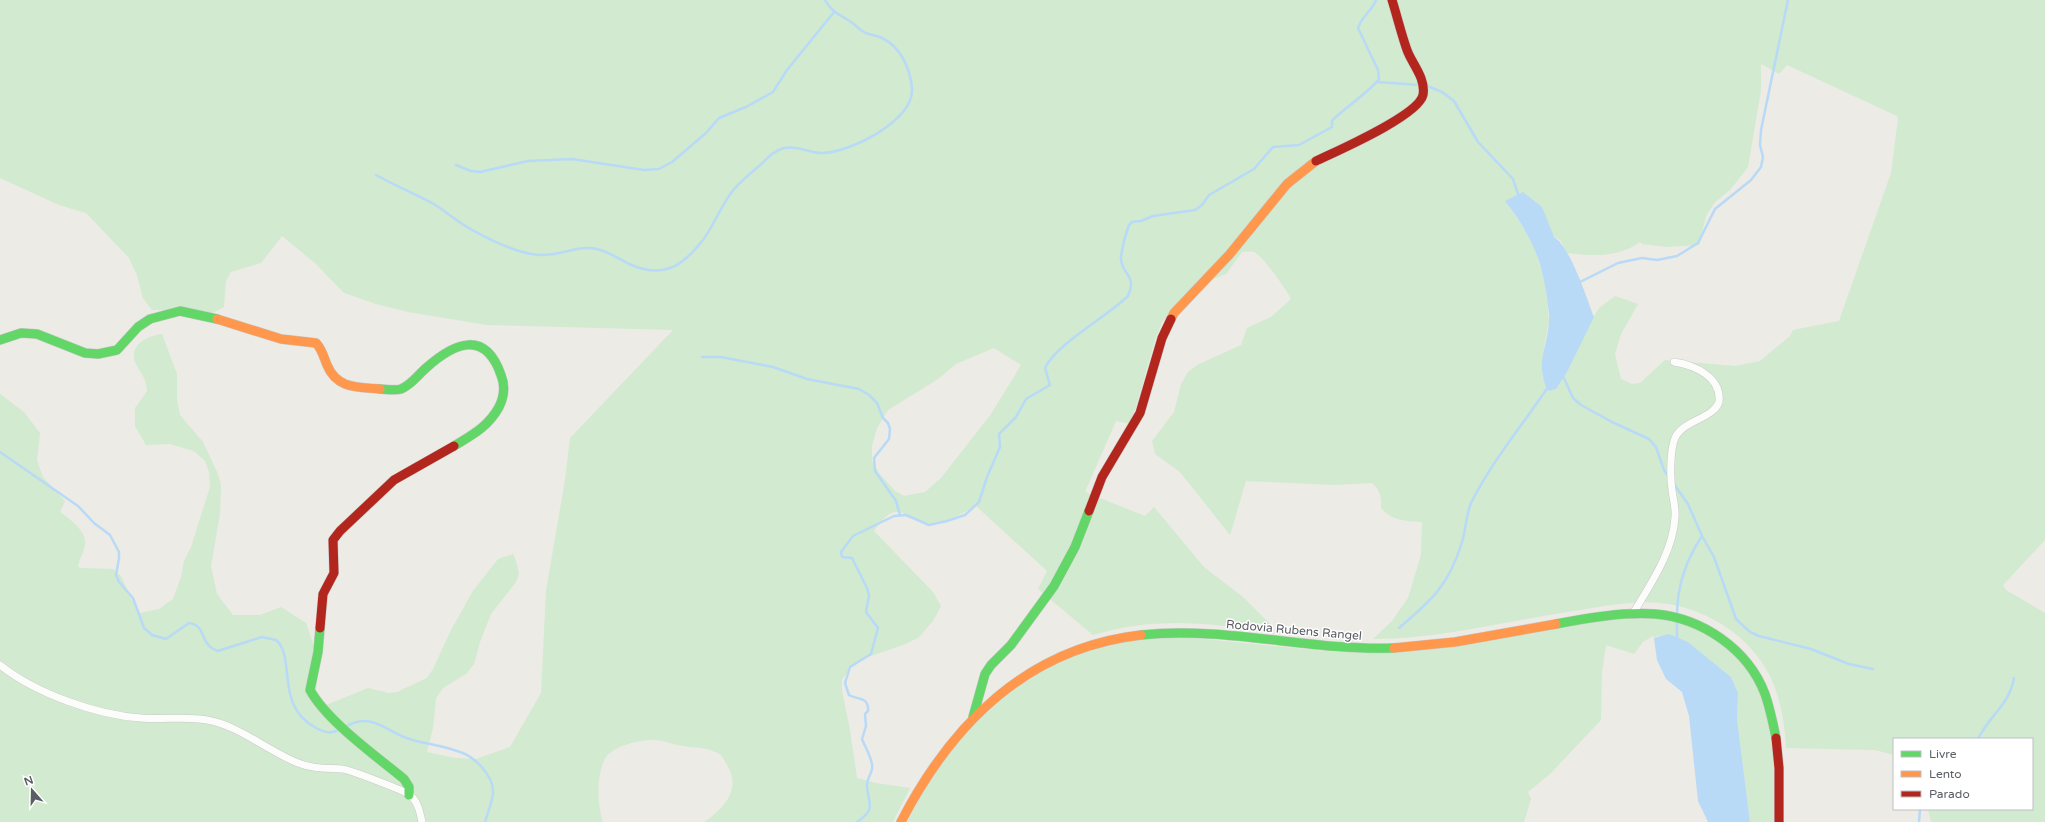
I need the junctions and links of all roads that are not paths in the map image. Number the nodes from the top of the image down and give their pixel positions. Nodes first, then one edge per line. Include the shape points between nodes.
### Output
1 (1392, 0) edge
2 (0, 340) edge
3 (1674, 362) dead end
4 (1634, 612) junction
5 (0, 665) edge
6 (973, 717) junction
7 (409, 795) junction
8 (422, 822) edge
9 (901, 822) edge
10 (1779, 822) edge

1 - 6 street via 1407,51 1422,82 1421,99 1386,127 1316,161 1287,184 1230,255 1174,313 1162,338 1140,413 1102,477 1075,547 1054,586 1011,645 985,674
2 - 7 street via 21,333 37,334 85,353 98,354 118,350 138,327 150,319 174,311 187,312 229,321 281,339 316,343 321,349 329,371 340,384 399,390 450,349 470,343 483,348 502,373 505,391 502,402 480,431 402,474 340,531 334,540 334,573 323,594 318,652 310,684 312,695 352,736 404,779
3 - 4 street via 1689,365 1712,380 1720,402 1714,409 1682,429 1675,438 1671,467 1676,510 1673,530 1662,562
4 - 6 street, Rodovia Rubens Rangel via 1442,644 1403,648 1354,649 1168,633 1126,638 1092,645 1060,658 1014,685
4 - 10 street, Rodovia Rubens Rangel via 1672,615 1700,625 1727,642 1751,668 1765,693 1776,727
5 - 7 street via 39,689 100,711 140,718 198,719 215,722 298,763 322,769 349,770
6 - 9 street, Rodovia Rubens Rangel via 927,772
7 - 8 street via 418,805

